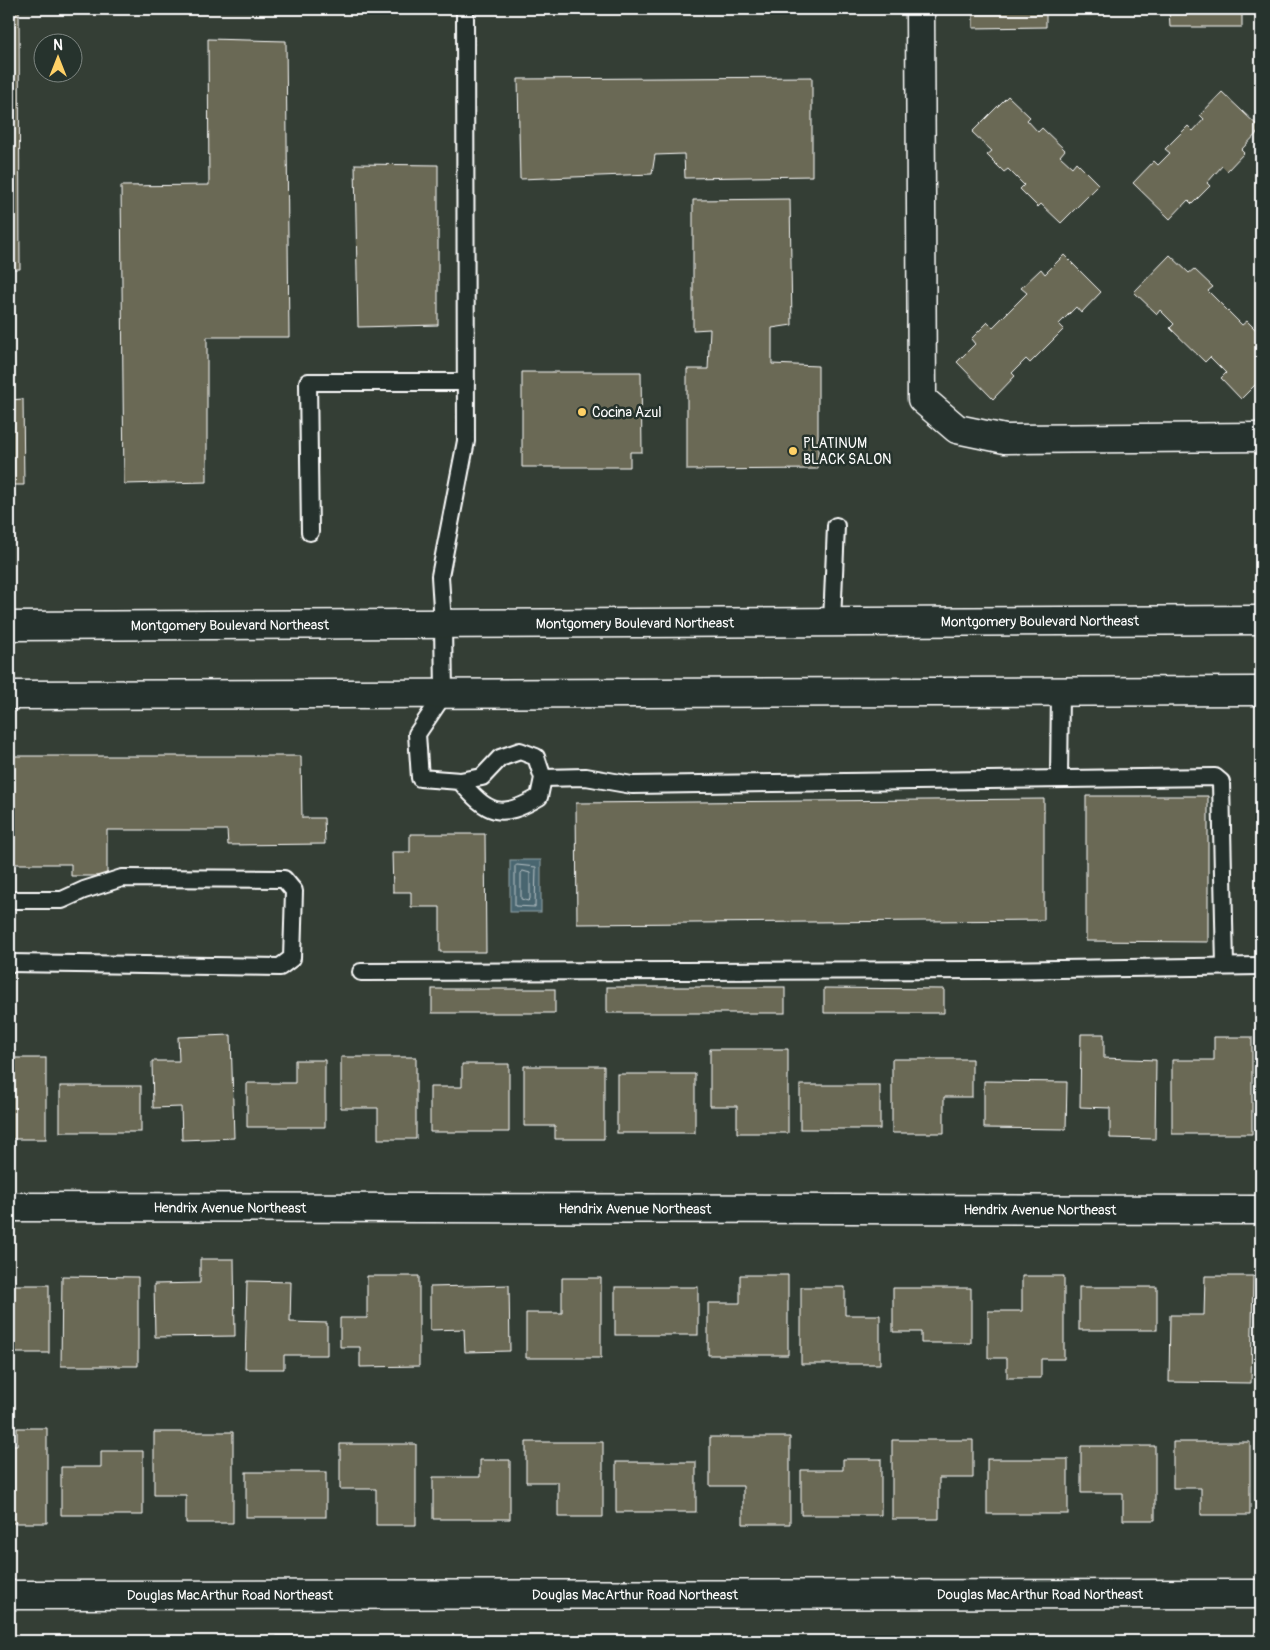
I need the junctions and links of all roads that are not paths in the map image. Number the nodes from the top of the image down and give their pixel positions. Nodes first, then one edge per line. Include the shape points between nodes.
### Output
1 (465, 9) edge
2 (920, 9) edge
3 (466, 382) junction
4 (1261, 437) edge
5 (836, 526) dead end
6 (310, 532) dead end
7 (1261, 620) edge
8 (832, 622) junction
9 (443, 624) junction
10 (9, 626) edge
11 (1261, 691) edge
12 (1060, 692) junction
13 (444, 694) junction
14 (9, 695) edge
15 (543, 778) junction
16 (1059, 778) junction
17 (460, 781) junction
18 (9, 900) edge
19 (9, 963) edge
20 (1225, 966) junction
21 (1261, 966) edge
22 (361, 972) dead end
23 (9, 1206) edge
24 (1261, 1210) edge
25 (1261, 1594) edge
26 (9, 1595) edge

1 - 3 lane
2 - 4 street via 922,399 957,429 1005,439
3 - 6 lane via 308,382
3 - 9 lane via 466,440 440,576
5 - 8 lane
7 - 8 street, Montgomery Boulevard Northeast
8 - 9 street, Montgomery Boulevard Northeast
9 - 10 street, Montgomery Boulevard Northeast
9 - 13 lane
11 - 12 street
12 - 13 street
12 - 16 lane
13 - 14 street
13 - 17 lane via 417,734 420,778
15 - 16 lane via 586,777 632,785
15 - 17 lane via 536,757 520,751 500,758 482,777
15 - 17 lane via 539,797 520,808 496,811 478,803
16 - 20 lane via 1219,778 1222,782
18 - 19 lane via 62,900 122,878 284,879 294,891 292,958 280,967
20 - 21 lane
20 - 22 lane
23 - 24 street, Hendrix Avenue Northeast
25 - 26 street, Douglas MacArthur Road Northeast

